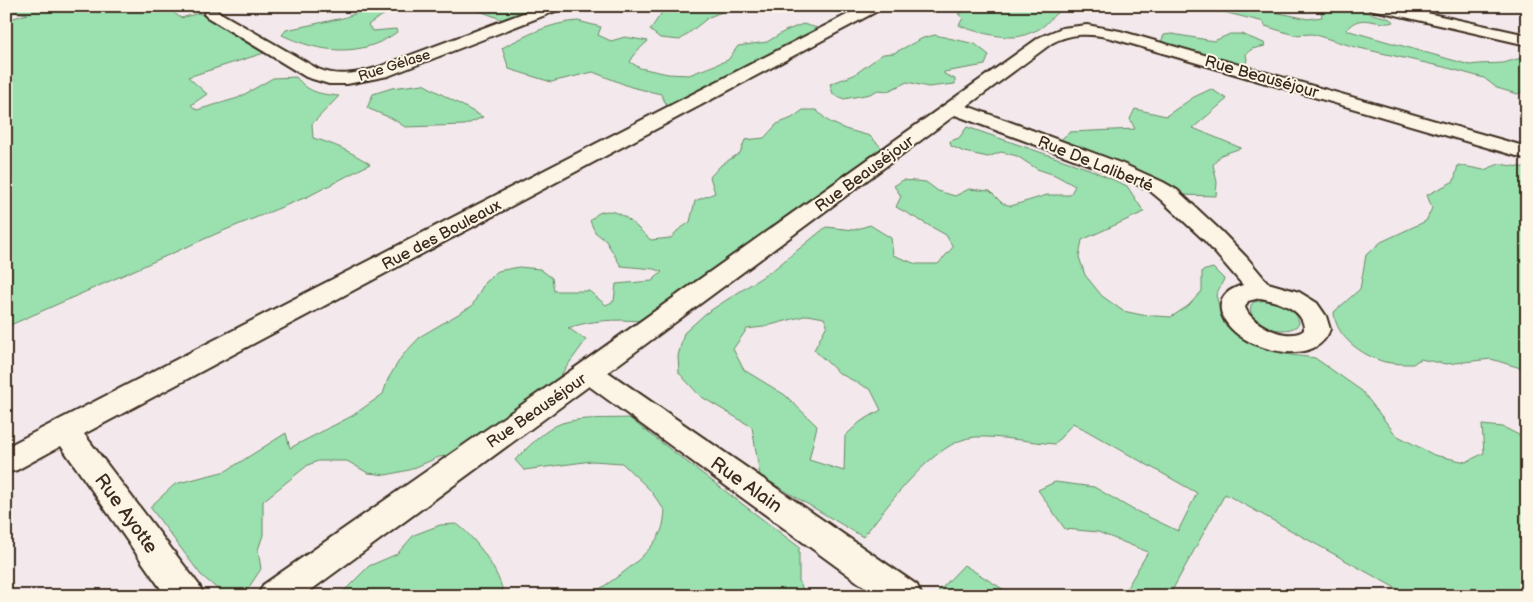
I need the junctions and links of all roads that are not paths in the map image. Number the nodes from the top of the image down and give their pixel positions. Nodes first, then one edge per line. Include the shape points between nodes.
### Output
1 (556, 6) edge
2 (876, 6) edge
3 (1374, 6) edge
4 (230, 9) dead end
5 (1527, 40) edge
6 (954, 108) junction
7 (1527, 153) edge
8 (1260, 290) dead end
9 (589, 372) junction
10 (66, 430) junction
11 (6, 461) edge
12 (187, 596) edge
13 (275, 596) edge
14 (905, 596) edge

1 - 4 street, Rue Gélase via 382,72 344,80 320,77 212,14
2 - 10 street, Rue des Bouleaux
3 - 5 street
6 - 7 street, Rue Beauséjour via 1046,40 1064,31 1080,29 1114,34
6 - 8 street, Rue De Laliberté via 1156,186 1213,236 1246,270
6 - 9 street, Rue Beauséjour
9 - 13 street, Rue Beauséjour
9 - 14 street, Rue Alain
10 - 11 street, Rue des Bouleaux
10 - 12 street, Rue Ayotte

